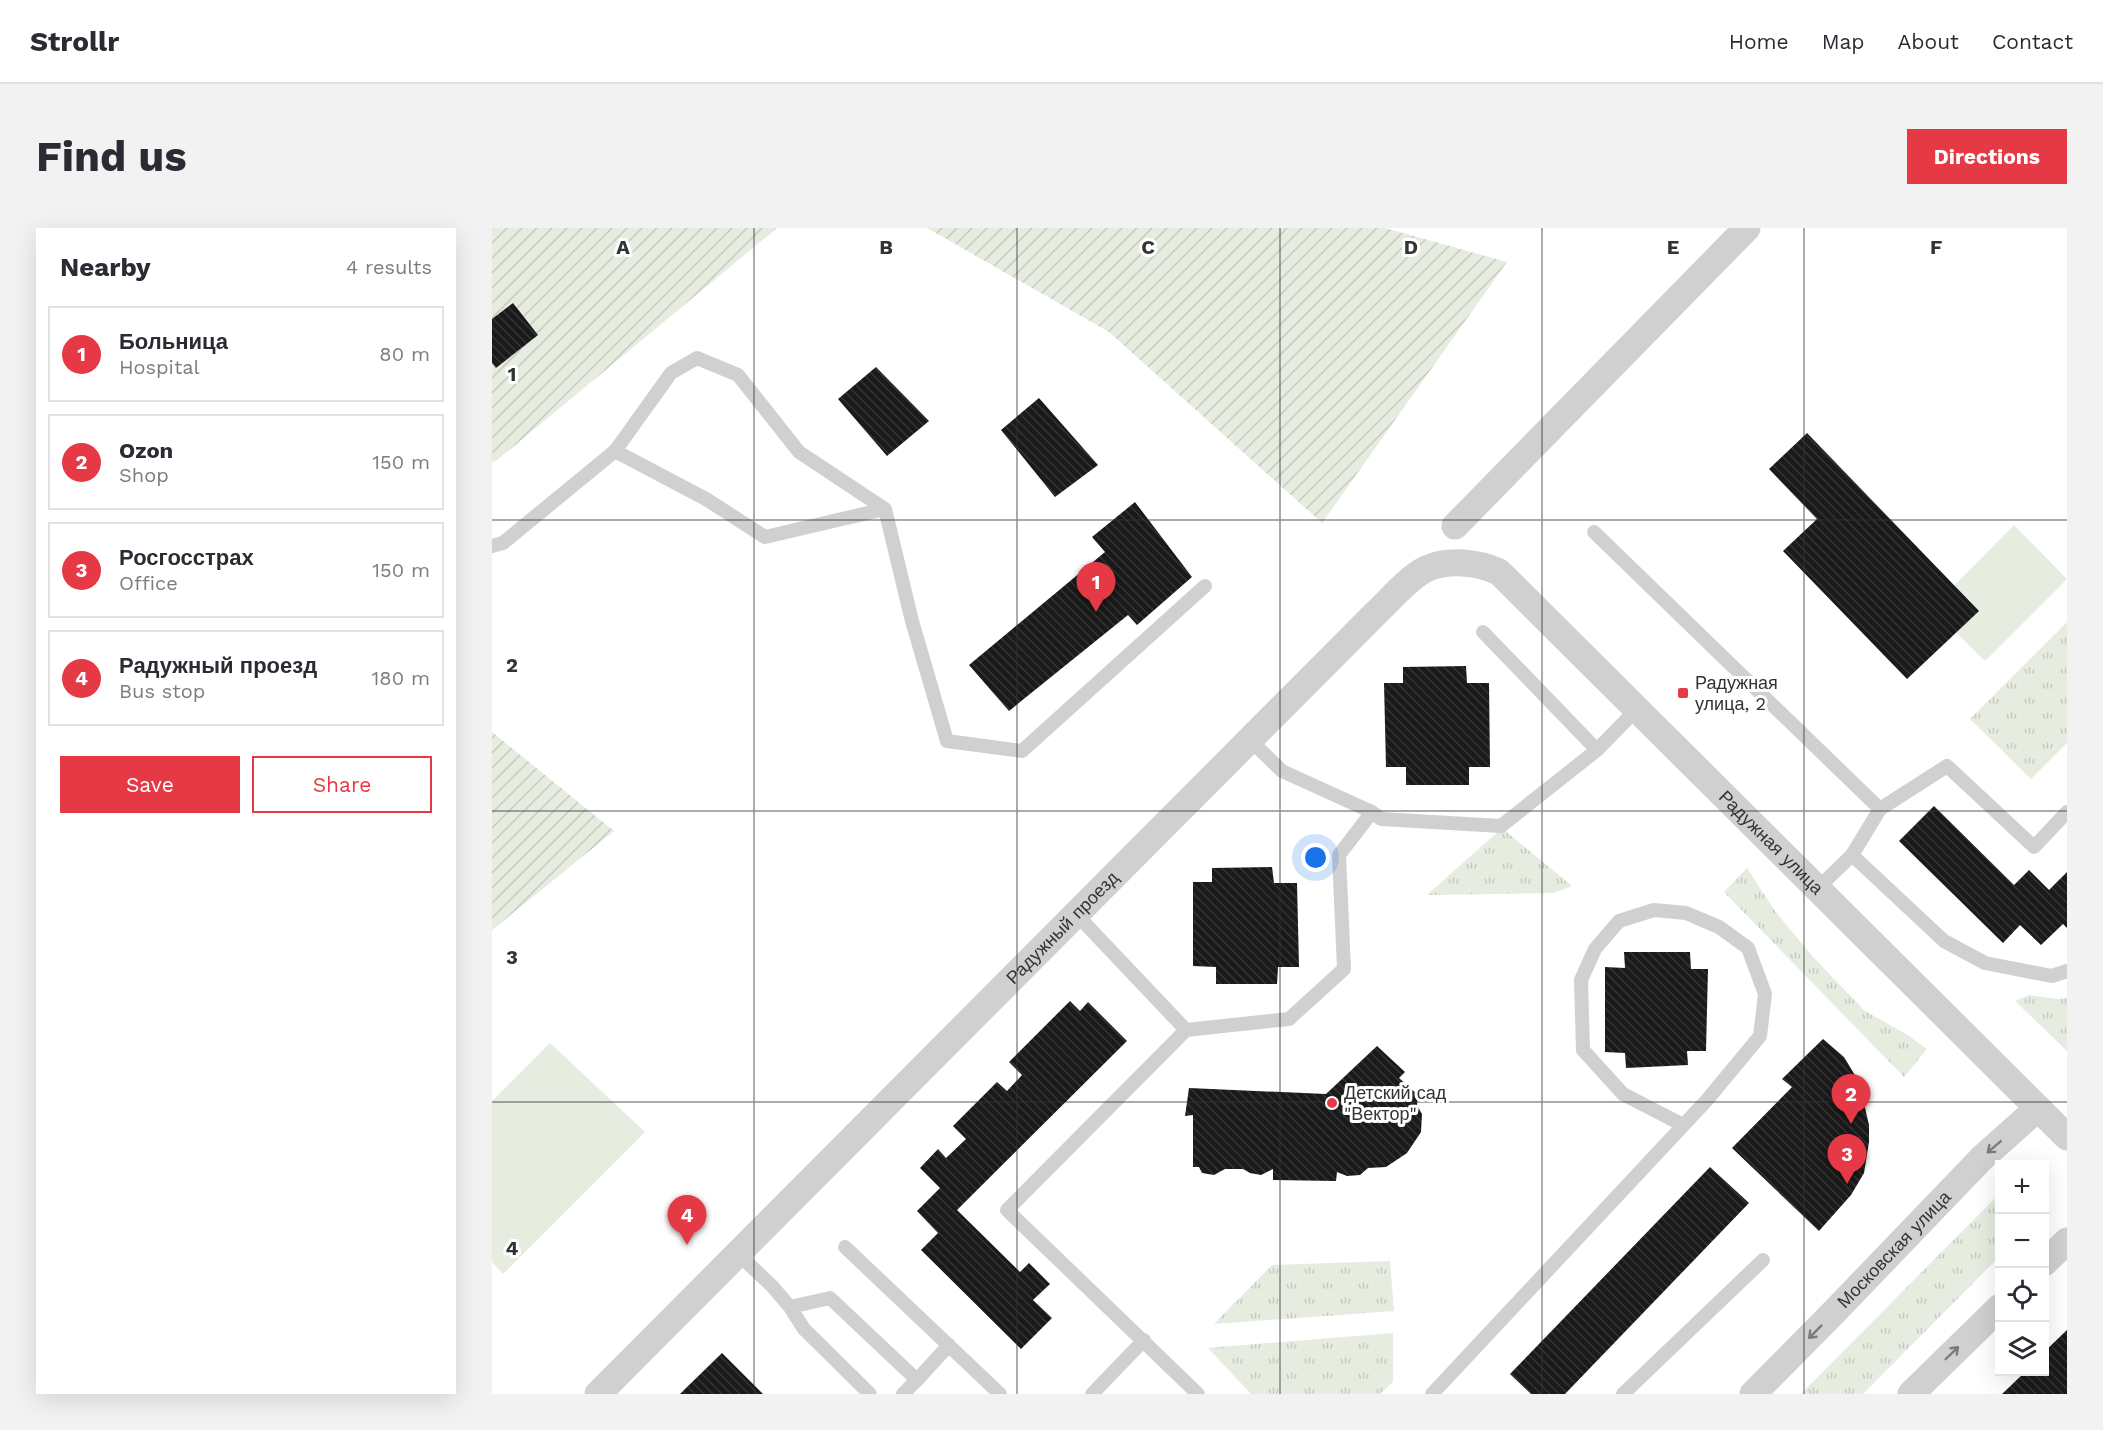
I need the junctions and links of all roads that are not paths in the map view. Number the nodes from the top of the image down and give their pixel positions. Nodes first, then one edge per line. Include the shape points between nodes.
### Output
1 (1747, 228) edge
2 (615, 451) junction
3 (885, 509) junction
4 (1455, 526) dead end
5 (1594, 532) dead end
6 (492, 546) edge
7 (1465, 564) joint
8 (1204, 586) dead end
9 (1483, 632) dead end
10 (1637, 709) junction
11 (1251, 741) junction
12 (1597, 750) junction
13 (1880, 809) junction
14 (1372, 812) junction
15 (2067, 812) edge
16 (1852, 855) junction
17 (1818, 888) junction
18 (1077, 915) junction
19 (2067, 971) edge
20 (1186, 1030) junction
21 (2038, 1108) junction
22 (1683, 1125) junction
23 (2067, 1137) edge
24 (2067, 1240) edge
25 (845, 1247) dead end
26 (737, 1253) junction
27 (2049, 1258) edge
28 (1762, 1260) dead end
29 (790, 1307) junction
30 (1995, 1312) edge
31 (1144, 1340) junction
32 (949, 1345) junction
33 (917, 1380) junction
34 (598, 1394) edge
35 (870, 1394) edge
36 (903, 1394) edge
37 (1000, 1394) edge
38 (1092, 1394) edge
39 (1198, 1394) edge
40 (1432, 1394) edge
41 (1623, 1394) edge
42 (1753, 1394) edge
43 (1911, 1394) edge

1 - 4 street
2 - 3 lane via 705,499 765,537
2 - 3 lane via 671,373 697,358 738,375 799,453
2 - 6 lane via 503,543
3 - 8 lane via 947,741 1022,751
5 - 13 lane
7 - 10 street, Радужная улица via 1499,572
7 - 11 street, Радужный проезд via 1425,569
9 - 12 lane
10 - 12 lane
10 - 17 street, Радужная улица
11 - 14 lane via 1282,771
11 - 18 street, Радужный проезд
12 - 14 lane via 1501,826 1381,819
13 - 15 lane via 1947,766 2034,847
13 - 16 lane
14 - 20 lane via 1339,855 1344,969 1288,1019
16 - 17 lane
16 - 19 lane via 1944,940 1985,963 2052,976
17 - 21 street, Радужная улица
18 - 20 lane
18 - 26 street, Радужный проезд
20 - 31 lane via 1007,1210
21 - 23 street, Радужная улица
21 -> 42 street, Московская улица via 1982,1158
22 - 22 lane via 1760,1036 1765,994 1748,948 1719,927 1686,913 1654,910 1619,921 1595,949 1581,980 1583,1050 1623,1094
22 - 40 lane
24 - 27 street
25 - 32 lane
26 - 29 lane
26 - 34 street, Радужный проезд
28 - 41 lane
29 - 33 lane via 830,1298
29 - 35 lane via 804,1329
43 -> 30 street
31 - 38 lane
31 - 39 lane
32 - 33 lane
32 - 37 lane
33 - 36 lane

